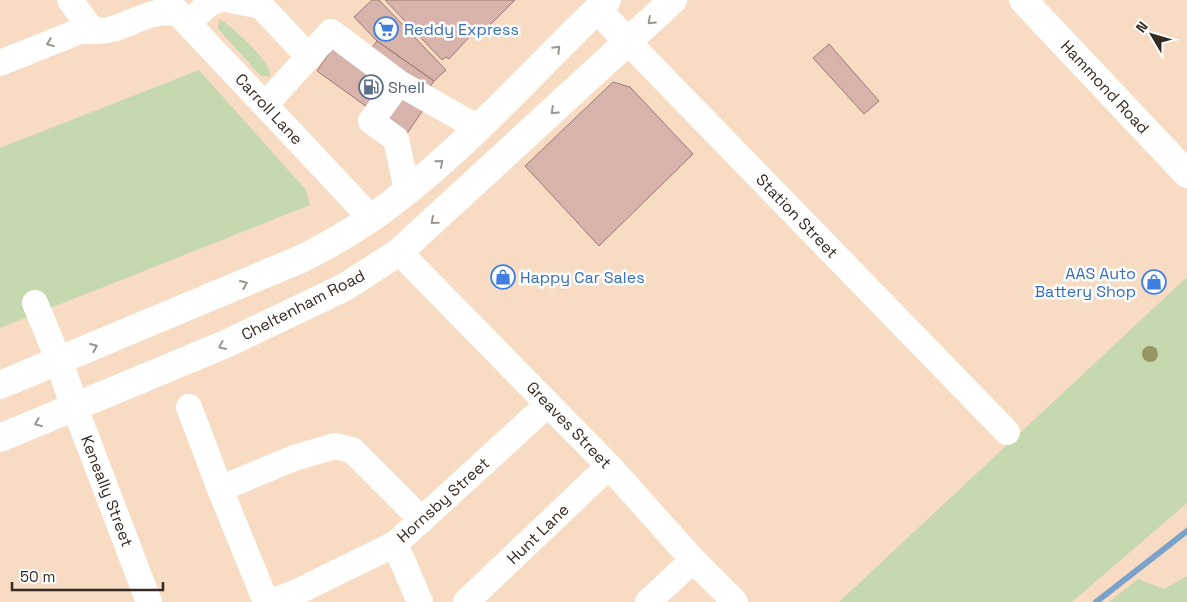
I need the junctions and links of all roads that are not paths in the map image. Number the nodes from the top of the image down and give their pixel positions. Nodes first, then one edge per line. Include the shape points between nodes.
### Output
1 (153, 0) edge
2 (218, 0) edge
3 (231, 0) edge
4 (673, 0) edge
5 (1023, 0) edge
6 (598, 3) edge
7 (73, 4) edge
8 (178, 12) edge
9 (96, 31) junction
10 (628, 42) junction
11 (308, 56) junction
12 (0, 63) edge
13 (399, 83) junction
14 (264, 105) junction
15 (478, 128) junction
16 (1187, 174) edge
17 (407, 190) junction
18 (371, 218) junction
19 (398, 252) junction
20 (35, 303) dead end
21 (59, 362) junction
22 (0, 385) edge
23 (548, 404) junction
24 (188, 407) dead end
25 (75, 408) junction
26 (1007, 432) dead end
27 (0, 438) edge
28 (609, 466) junction
29 (220, 488) junction
30 (422, 520) junction
31 (395, 544) junction
32 (693, 560) junction
33 (296, 597) edge
34 (150, 602) edge
35 (268, 602) edge
36 (420, 602) edge
37 (466, 602) edge
38 (648, 602) edge
39 (736, 602) edge

1 - 7 street via 102,18 87,15
2 - 8 street
3 - 11 street via 260,6
4 -> 10 main road, Cheltenham Road
5 - 16 main road, Hammond Road
6 - 10 main road, Station Street
15 -> 6 main road
7 - 9 street
8 - 9 street via 150,14
8 - 14 street, Carroll Lane
9 -> 12 street via 80,31
10 -> 19 main road, Cheltenham Road
10 - 26 street, Station Street
11 - 13 street via 331,32
11 - 14 street
13 - 15 street
13 - 17 street via 371,121 396,139
14 - 18 street, Carroll Lane
17 -> 15 main road
17 - 18 main road
18 - 19 main road
21 -> 18 main road via 301,259 342,238
19 - 23 street, Greaves Street
19 -> 25 main road, Cheltenham Road via 345,286 228,344
20 - 21 street
21 - 22 main road
21 - 25 main road
23 - 28 street, Greaves Street
23 - 30 street, Hornsby Street
24 - 29 street
25 -> 27 main road, Cheltenham Road
25 - 34 street, Keneally Street
28 - 32 street, Greaves Street
28 - 37 street, Hunt Lane
29 - 30 street via 294,458 335,446 352,450
29 - 35 street
30 - 31 street, Hornsby Street
31 - 33 street, Hornsby Street
31 - 36 street
32 - 38 street
32 - 39 street, Greaves Street
33 - 35 street, Hornsby Street

